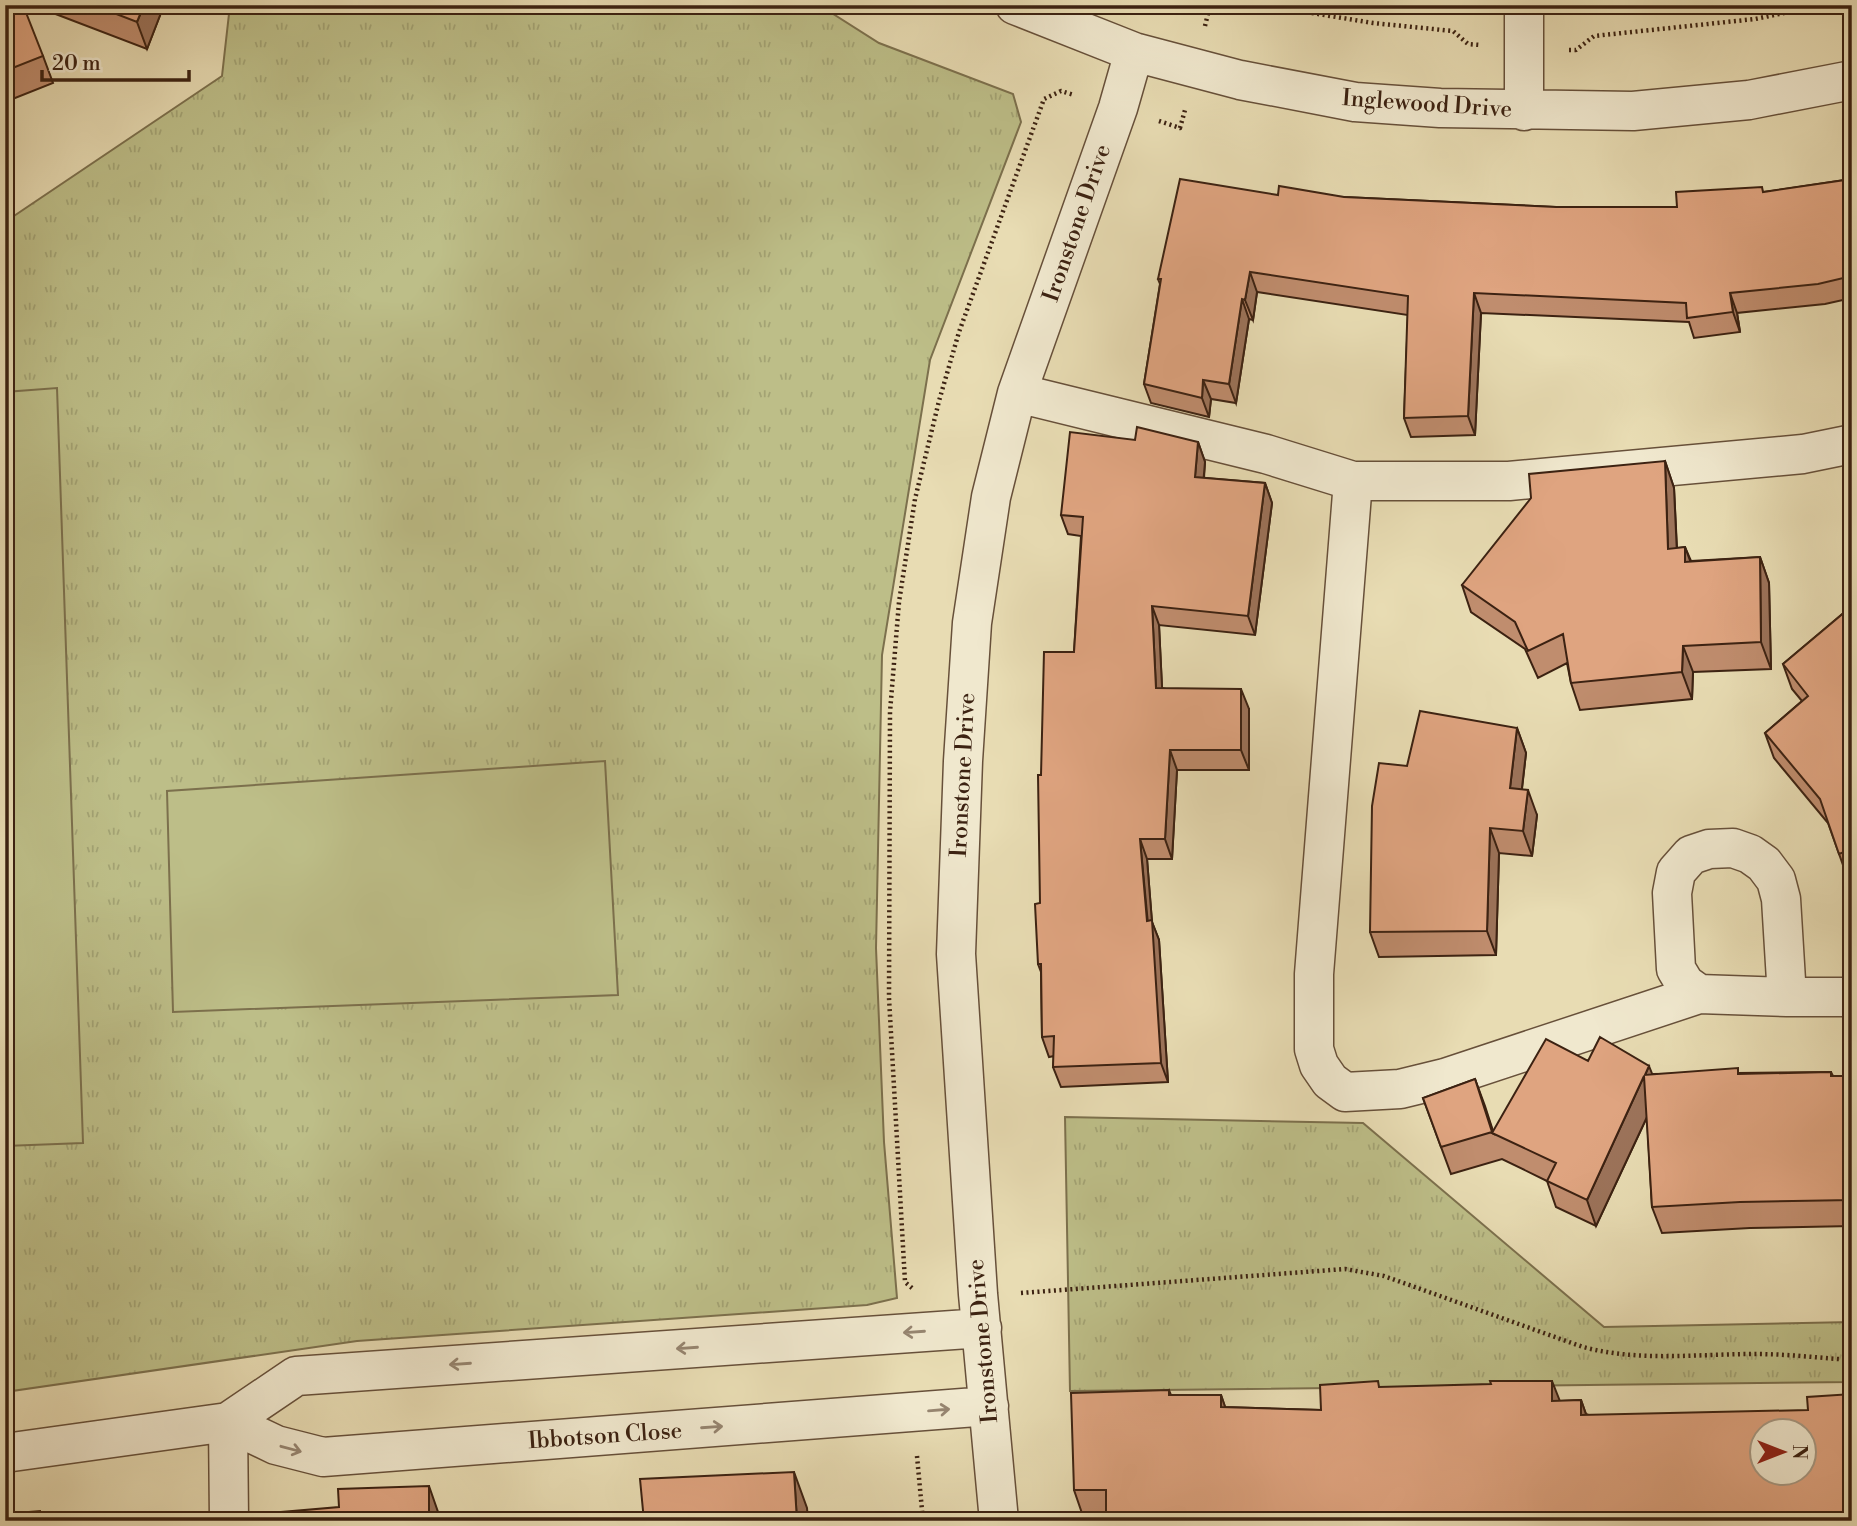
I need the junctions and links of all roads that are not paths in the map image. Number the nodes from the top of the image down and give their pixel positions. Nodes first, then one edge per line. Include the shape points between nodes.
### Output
1 (1015, 5) edge
2 (1524, 5) edge
3 (1134, 52) junction
4 (1852, 80) edge
5 (1524, 111) junction
6 (1017, 393) junction
7 (1852, 444) edge
8 (1353, 481) junction
9 (1699, 994) junction
10 (1787, 997) junction
11 (1852, 997) edge
12 (982, 1328) junction
13 (989, 1406) junction
14 (228, 1422) junction
15 (5, 1453) edge
16 (229, 1521) edge
17 (999, 1521) edge

1 - 3 street, Inglewood Drive
2 - 5 street
3 - 5 street, Inglewood Drive via 1240,80 1355,102
3 - 6 street, Ironstone Drive
4 - 5 street, Inglewood Drive via 1749,100 1633,111
6 - 8 street via 1266,454
6 - 12 street, Ironstone Drive via 991,497 972,623 957,899 957,967
7 - 8 street via 1802,454 1509,481
8 - 9 street via 1314,974 1314,1049 1319,1065 1345,1092 1400,1089
9 - 10 street
9 - 10 street via 1685,984 1676,969 1672,892 1676,872 1691,855 1733,848 1764,863 1776,880
10 - 11 street
12 - 13 street, Ironstone Drive
12 -> 14 street via 296,1376
14 -> 13 street, Ibbotson Close via 276,1445 323,1458
13 - 17 street, Ironstone Drive
14 - 15 street
14 - 16 street

